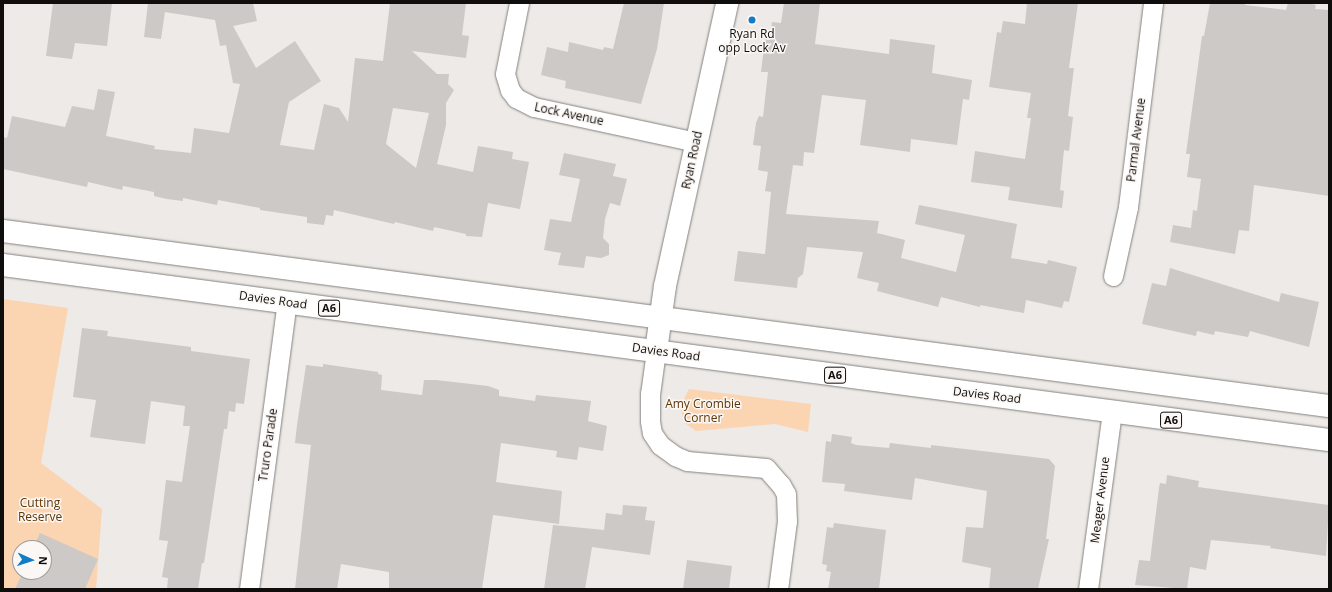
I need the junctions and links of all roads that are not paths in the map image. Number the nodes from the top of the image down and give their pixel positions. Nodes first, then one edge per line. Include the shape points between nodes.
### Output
1 (519, 3) edge
2 (727, 3) edge
3 (1153, 3) edge
4 (696, 142) junction
5 (3, 231) edge
6 (3, 265) edge
7 (1113, 276) dead end
8 (287, 302) junction
9 (661, 318) junction
10 (656, 351) junction
11 (1071, 372) junction
12 (1329, 406) edge
13 (1112, 411) junction
14 (1329, 440) edge
15 (249, 589) edge
16 (778, 589) edge
17 (1088, 589) edge

1 - 4 street, Lock Avenue via 505,74 510,90 516,98 534,107
2 - 4 main road, Ryan Road
3 - 7 street, Parmal Avenue via 1128,207
4 - 9 main road, Ryan Road
5 - 9 main road
6 - 8 main road, Davies Road / A6
8 - 10 main road, Davies Road / A6
8 - 15 street, Truro Parade
9 - 10 main road, Ryan Road
9 - 11 main road
10 - 13 main road, Davies Road / A6
10 - 16 street via 650,394 650,421 652,433 660,446 687,461 766,468 782,484 787,505 787,521
11 - 12 main road
11 - 13 main road
13 - 14 main road, Davies Road / A6
13 - 17 street, Meager Avenue

